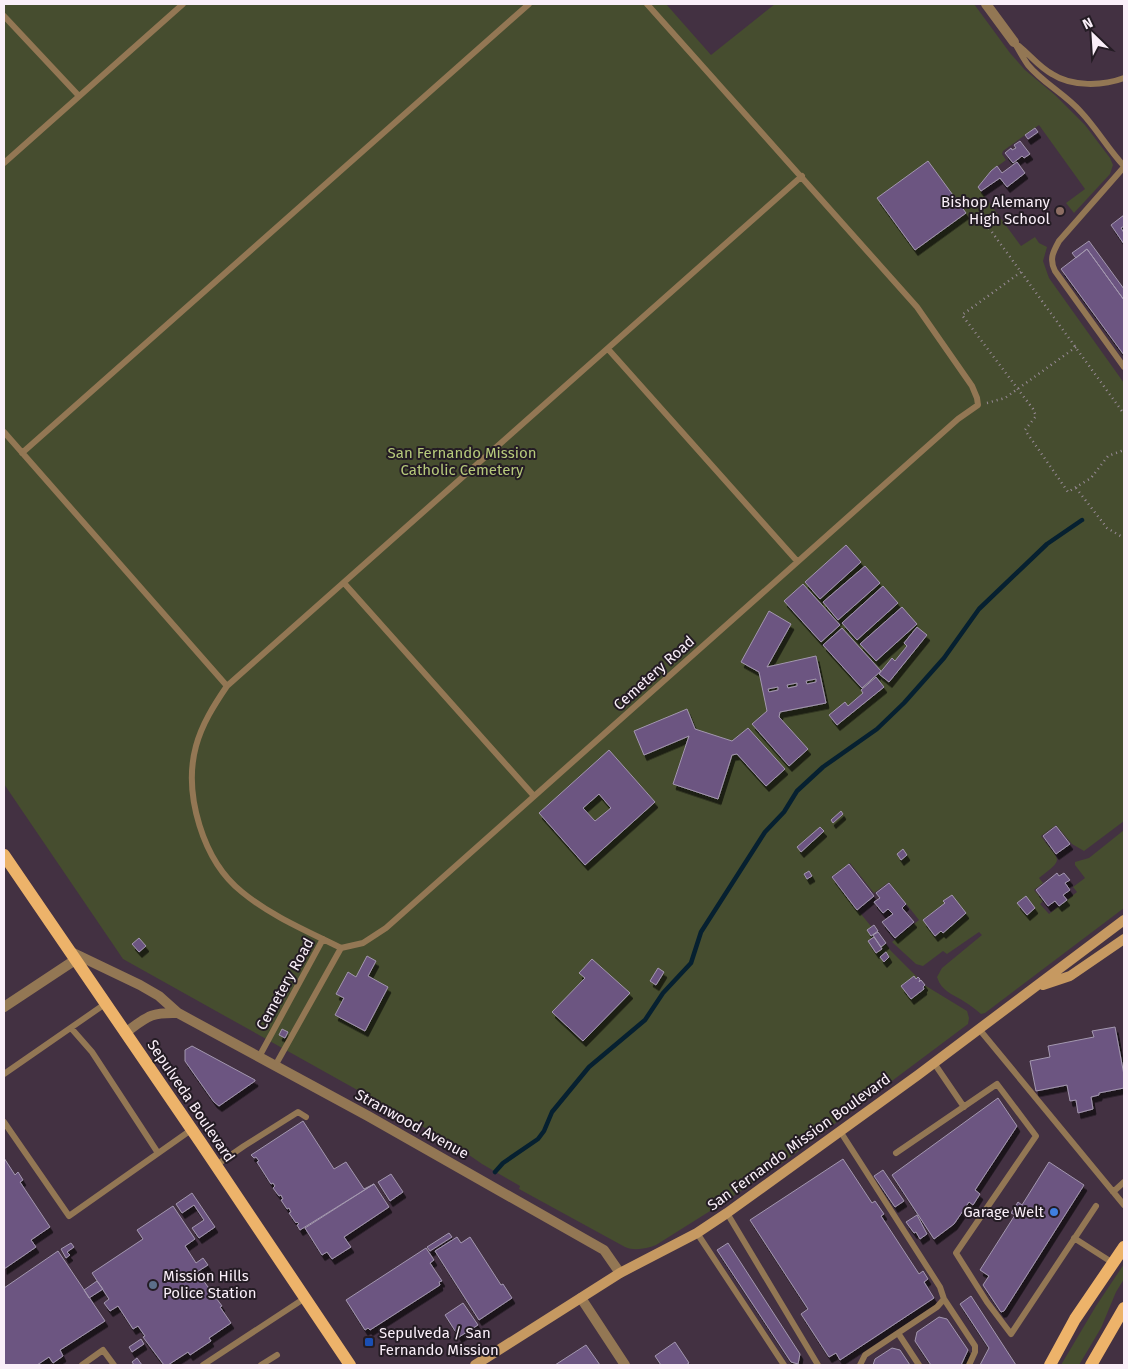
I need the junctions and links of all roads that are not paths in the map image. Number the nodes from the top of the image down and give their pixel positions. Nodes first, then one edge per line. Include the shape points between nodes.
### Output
1 (184, 4) edge
2 (529, 4) edge
3 (647, 4) edge
4 (986, 4) edge
5 (4, 16) edge
6 (1014, 42) junction
7 (1124, 78) edge
8 (79, 96) junction
9 (4, 163) edge
10 (1124, 167) edge
11 (802, 176) junction
12 (608, 349) junction
13 (1124, 367) edge
14 (4, 432) edge
15 (22, 453) junction
16 (797, 561) junction
17 (344, 583) junction
18 (227, 686) junction
19 (534, 796) junction
20 (6, 862) edge
21 (1124, 920) edge
22 (322, 939) junction
23 (1124, 939) edge
24 (341, 948) junction
25 (72, 955) junction
26 (1034, 987) junction
27 (105, 1004) junction
28 (4, 1007) edge
29 (178, 1013) junction
30 (71, 1028) junction
31 (978, 1029) junction
32 (125, 1033) junction
33 (259, 1057) junction
34 (934, 1063) junction
35 (275, 1066) junction
36 (4, 1074) edge
37 (964, 1107) junction
38 (306, 1117) dead end
39 (4, 1122) edge
40 (190, 1130) junction
41 (840, 1131) junction
42 (158, 1153) junction
43 (896, 1154) dead end
44 (215, 1166) junction
45 (1124, 1182) edge
46 (1113, 1192) junction
47 (1124, 1205) edge
48 (1096, 1206) dead end
49 (727, 1213) junction
50 (697, 1233) junction
51 (1074, 1238) junction
52 (1124, 1247) edge
53 (1112, 1264) junction
54 (620, 1273) junction
55 (305, 1298) junction
56 (581, 1298) junction
57 (944, 1299) junction
58 (1124, 1308) edge
59 (898, 1333) junction
60 (277, 1355) dead end
61 (82, 1365) edge
62 (114, 1365) edge
63 (203, 1365) edge
64 (261, 1365) edge
65 (350, 1365) edge
66 (475, 1365) edge
67 (624, 1365) edge
68 (784, 1365) edge
69 (818, 1365) edge
70 (860, 1365) edge
71 (919, 1365) edge
72 (969, 1365) edge
73 (1050, 1365) edge
74 (1091, 1365) edge

1 - 8 lane
2 - 15 lane
3 - 11 lane
4 - 6 street
5 - 8 lane
6 - 7 lane via 1041,67 1061,79 1100,84
6 - 10 lane via 1029,66 1071,101
8 - 9 lane
10 - 13 lane via 1059,241 1051,259 1055,271
11 - 12 lane
11 - 16 lane, Cemetery Road via 917,307 972,386 978,405
12 - 16 lane
12 - 17 lane
14 - 15 lane
15 - 18 lane
16 - 19 lane, Cemetery Road
17 - 18 lane
17 - 19 lane
18 - 22 lane via 207,716 195,748 192,779 202,836 217,864 241,891 284,920
19 - 24 lane, Cemetery Road via 386,928 363,943
20 - 25 main road, Sepulveda Boulevard
21 - 26 main road, San Fernando Mission Boulevard
22 - 24 lane, Cemetery Road
22 - 33 lane, Cemetery Road
23 - 26 main road via 1070,976
24 - 35 lane, Cemetery Road
25 - 27 main road, Sepulveda Boulevard
25 - 28 street
25 - 29 street, Stranwood Avenue via 140,985
26 - 31 main road, San Fernando Mission Boulevard
27 - 30 lane
27 - 32 main road, Sepulveda Boulevard
29 - 32 street via 161,1012 150,1016
29 - 33 street, Stranwood Avenue
30 - 36 lane
30 - 42 lane via 97,1059
31 - 34 main road, San Fernando Mission Boulevard
31 - 46 lane
32 - 40 main road, Sepulveda Boulevard
33 - 35 street, Stranwood Avenue
34 - 37 lane
34 - 41 main road, San Fernando Mission Boulevard
35 - 54 street, Stranwood Avenue via 604,1250
37 - 43 lane
37 - 51 lane via 997,1084 1036,1136 956,1253 986,1302 1011,1334
38 - 44 lane via 298,1112
39 - 42 lane via 69,1216
40 - 42 lane
40 - 44 main road, Sepulveda Boulevard
41 - 49 main road, San Fernando Mission Boulevard
41 - 57 lane via 940,1287
44 - 55 main road, Sepulveda Boulevard
45 - 46 lane
46 - 47 lane
48 - 51 lane
49 - 50 main road, San Fernando Mission Boulevard
49 - 69 lane
50 - 54 main road, San Fernando Mission Boulevard
50 - 68 lane
51 - 53 lane
52 - 53 main road
53 - 73 main road
54 - 56 main road, San Fernando Mission Boulevard
55 - 63 lane
55 - 65 main road, Sepulveda Boulevard
56 - 66 main road, San Fernando Mission Boulevard
56 - 67 street
57 - 59 lane
57 - 72 lane via 975,1346
58 - 74 main road
59 - 70 lane via 865,1355
59 - 71 lane
60 - 64 lane
61 - 62 lane via 103,1350

